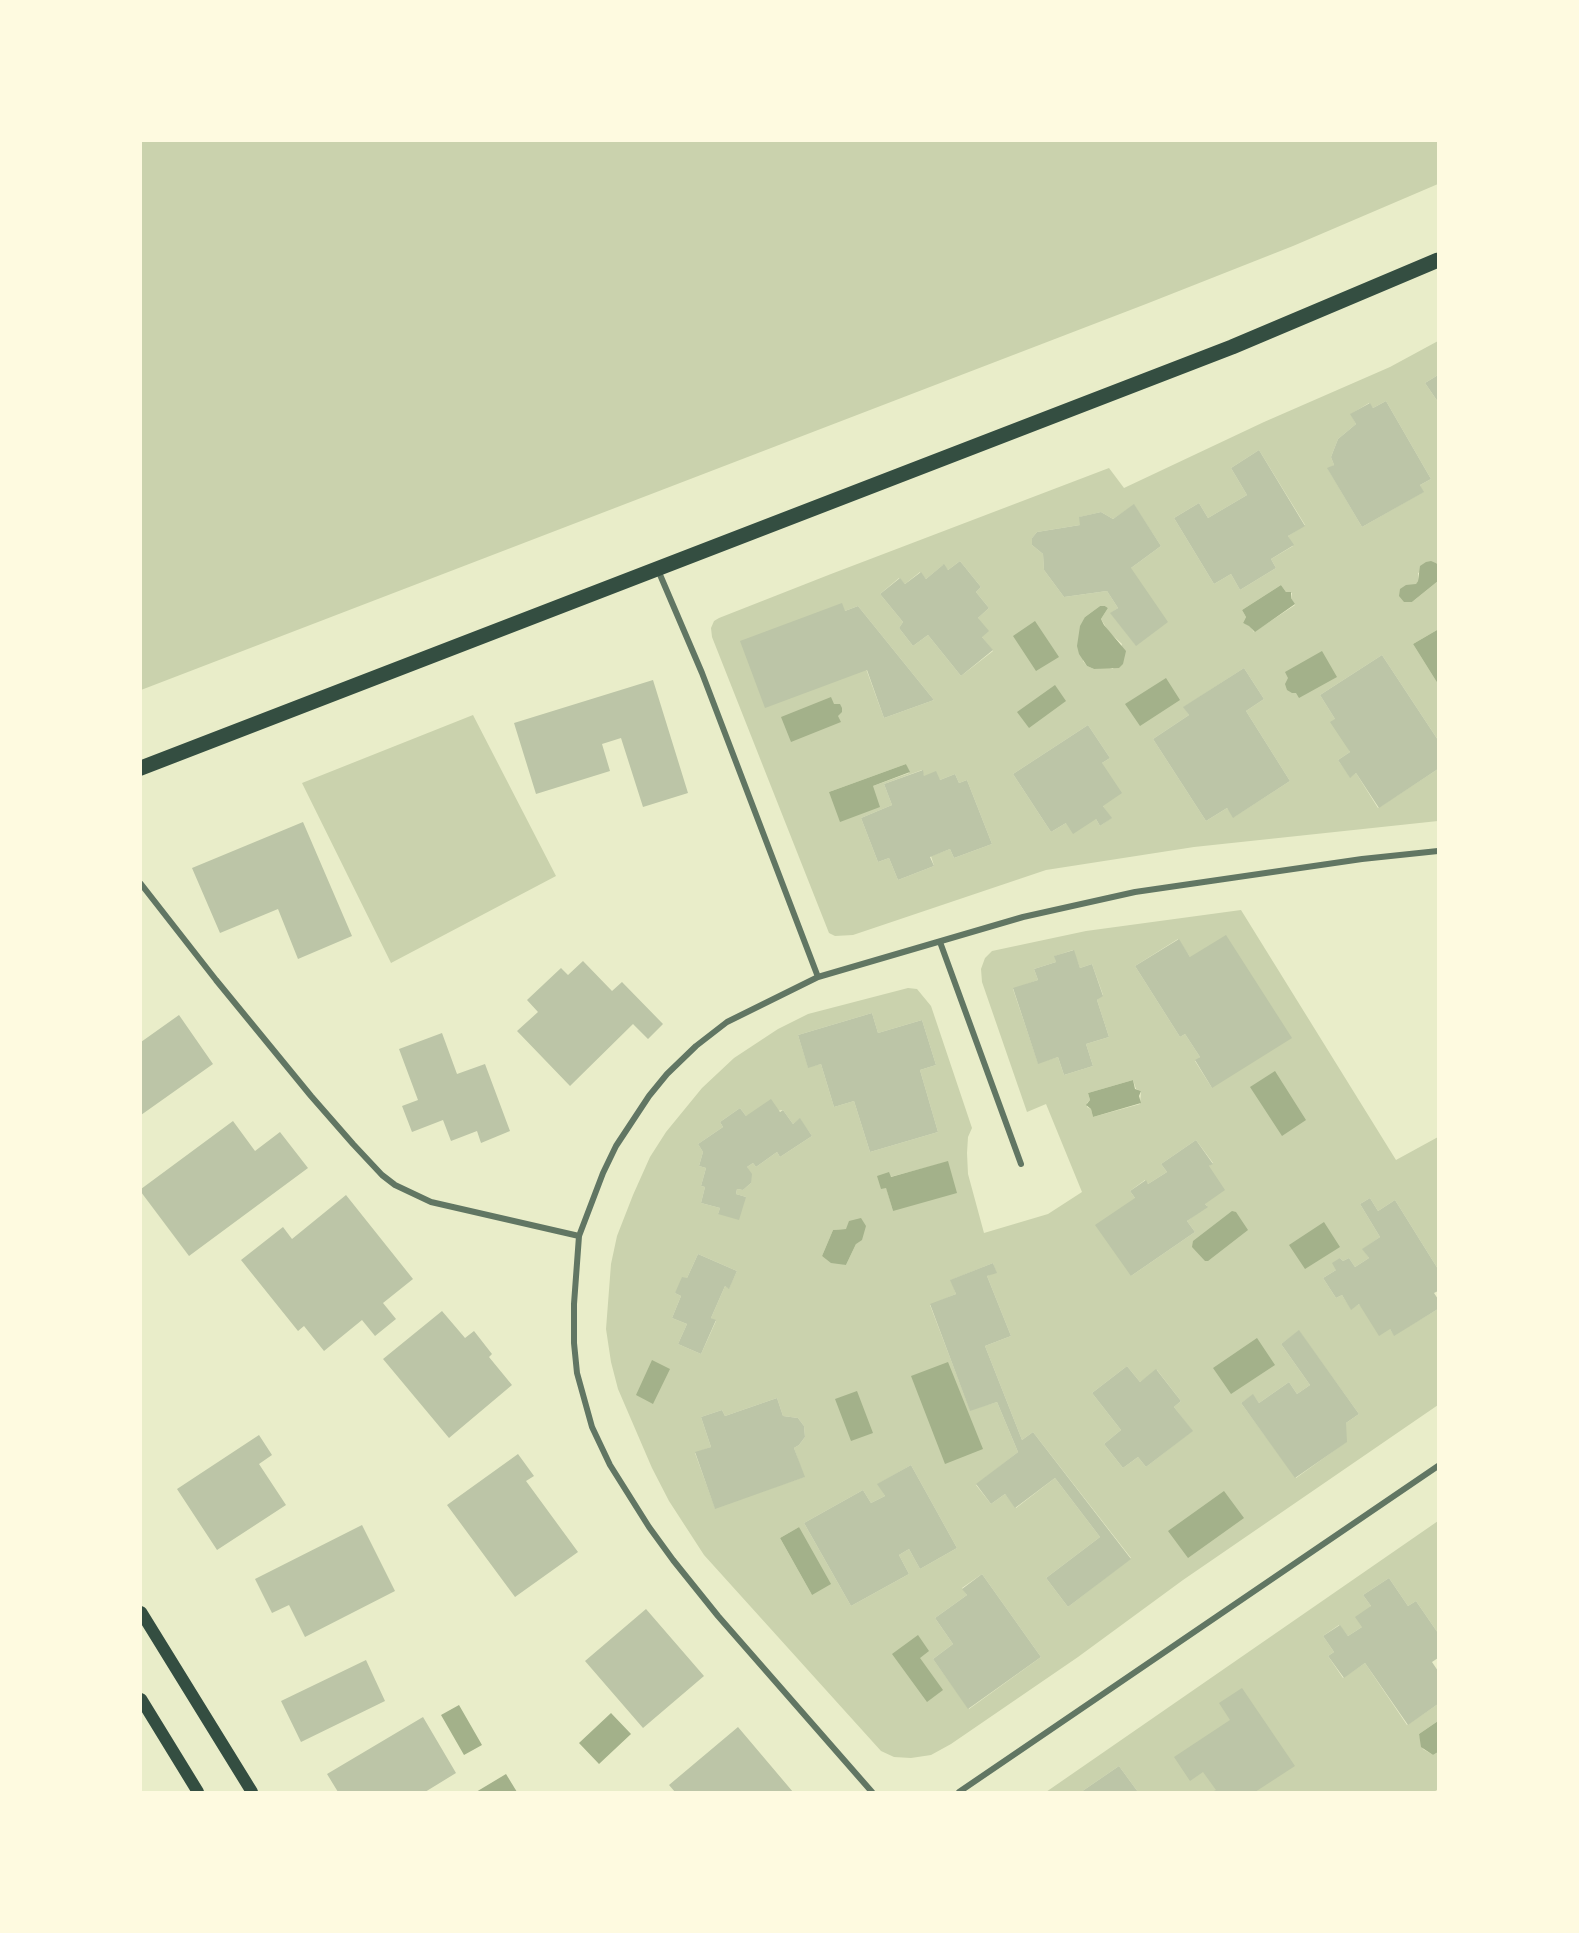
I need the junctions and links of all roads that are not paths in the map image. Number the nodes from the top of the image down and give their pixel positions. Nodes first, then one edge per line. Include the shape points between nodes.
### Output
1 (1438, 260) edge
2 (657, 567) junction
3 (141, 768) edge
4 (1438, 851) edge
5 (141, 884) edge
6 (940, 942) junction
7 (818, 977) junction
8 (1021, 1164) dead end
9 (579, 1236) junction
10 (1438, 1466) edge
11 (141, 1612) edge
12 (141, 1699) edge
13 (198, 1792) edge
14 (252, 1792) edge
15 (872, 1792) edge
16 (958, 1792) edge

1 - 2 main road via 1232,347
2 - 3 main road
2 - 7 street via 702,673
4 - 6 street via 1135,892 1023,917
5 - 9 street via 311,1096 395,1185 431,1202
6 - 7 street
6 - 8 street
7 - 9 street via 727,1022 667,1074 616,1146
9 - 15 street via 574,1343 583,1399 601,1448 643,1518 718,1616
10 - 16 street
11 - 14 main road
12 - 13 main road

